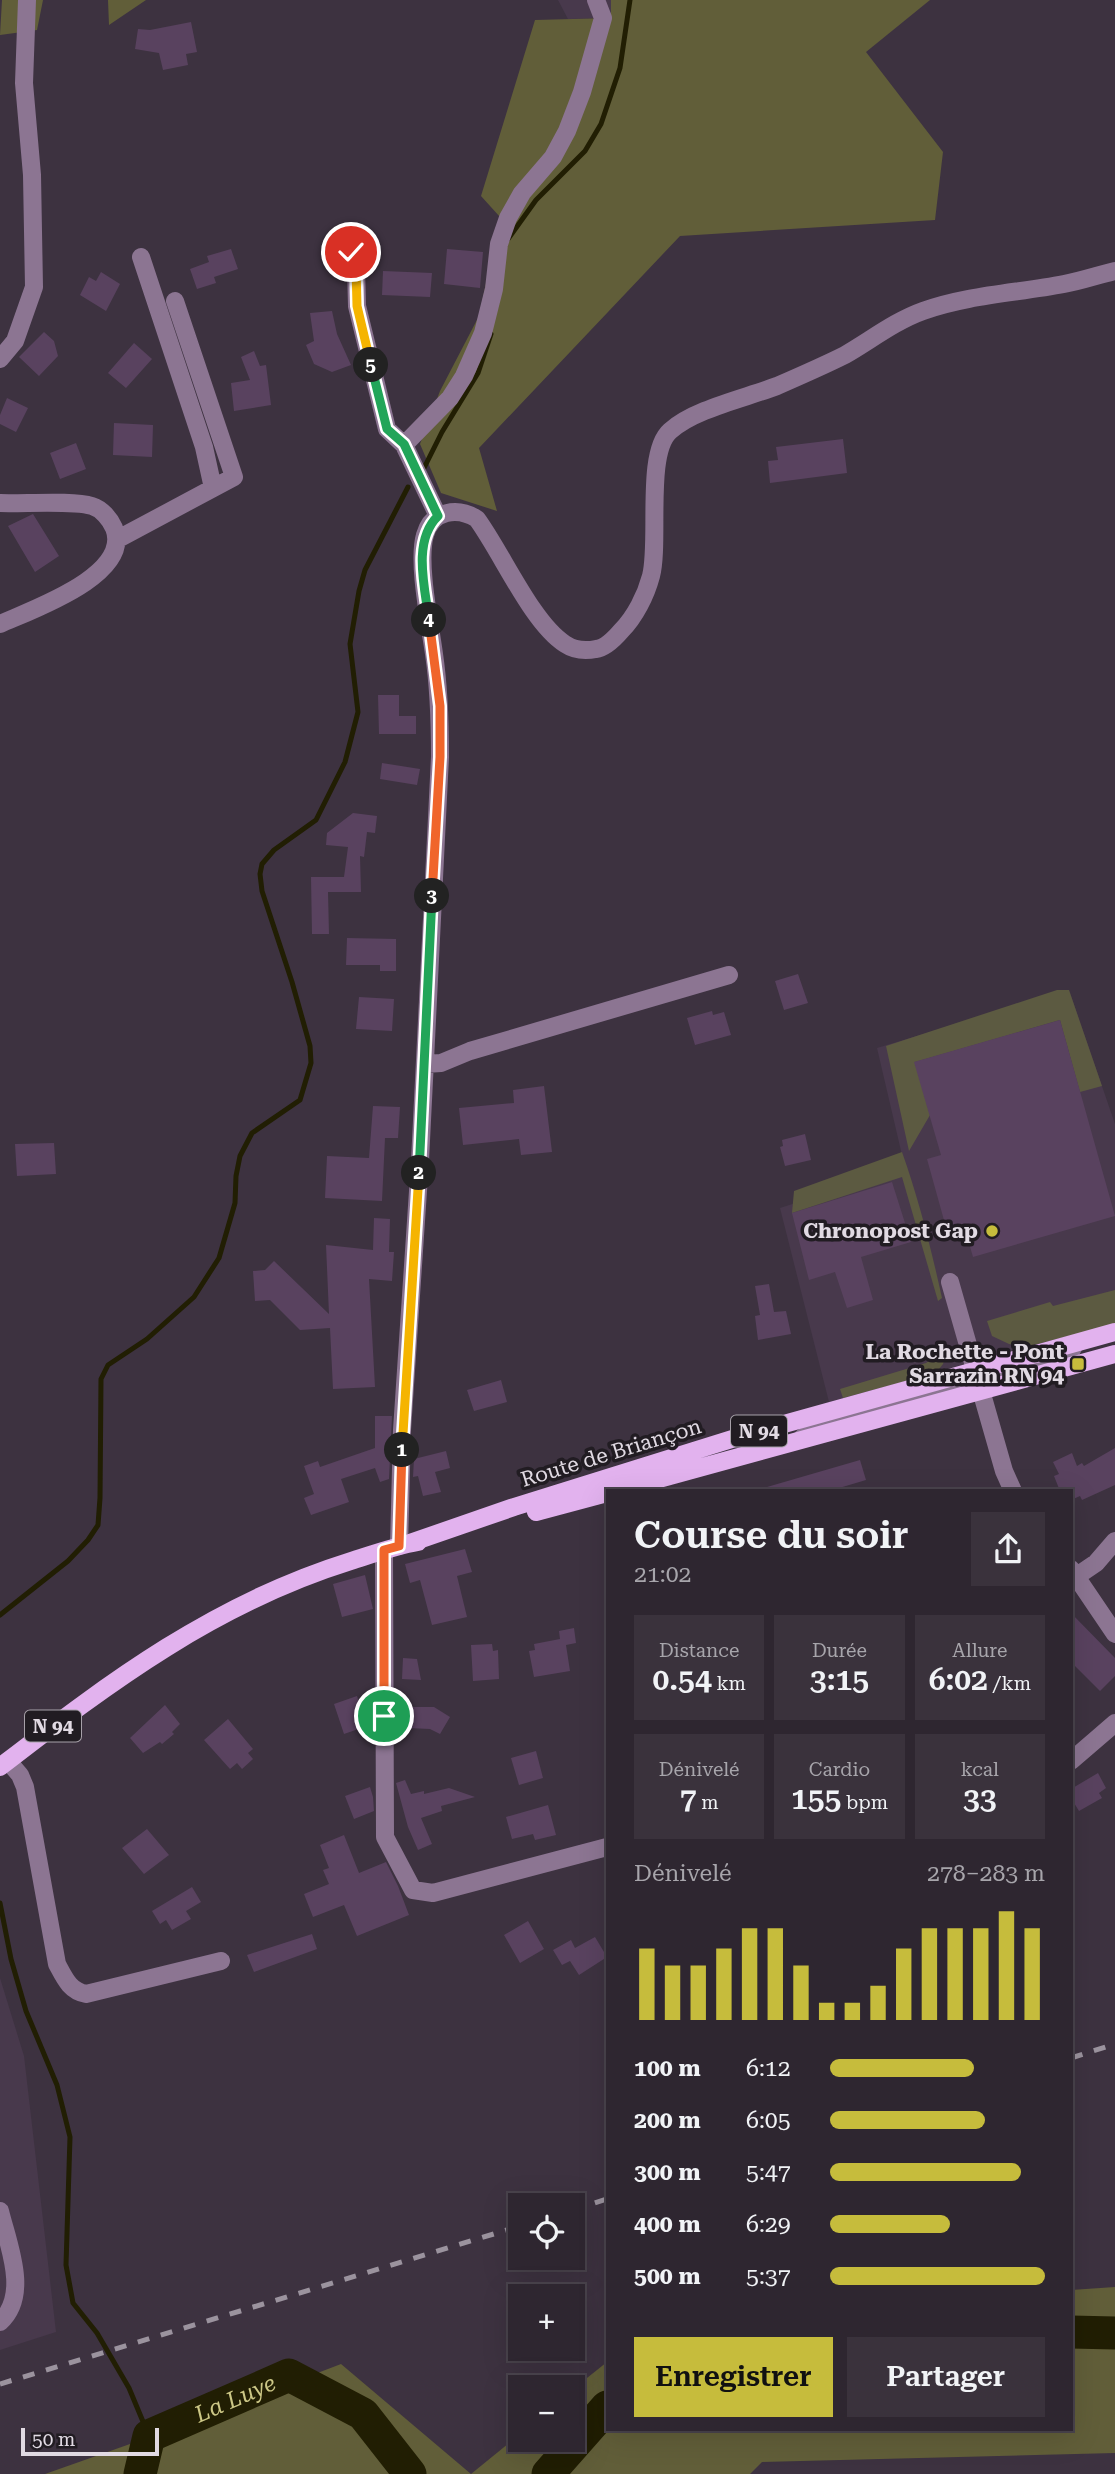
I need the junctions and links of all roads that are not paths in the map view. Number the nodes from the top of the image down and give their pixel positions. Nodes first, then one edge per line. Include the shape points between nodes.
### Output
1 (27, 0) edge
2 (596, 0) edge
3 (351, 252) dead end
4 (141, 257) dead end
5 (1115, 271) edge
6 (175, 301) dead end
7 (0, 359) edge
8 (404, 444) junction
9 (213, 488) junction
10 (0, 503) edge
11 (438, 516) junction
12 (118, 539) junction
13 (0, 624) edge
14 (729, 975) dead end
15 (425, 1064) junction
16 (950, 1282) dead end
17 (1115, 1332) edge
18 (1115, 1354) edge
19 (979, 1381) junction
20 (622, 1489) edge
21 (1012, 1489) edge
22 (606, 1493) edge
23 (1115, 1541) edge
24 (396, 1547) junction
25 (1073, 1575) edge
26 (1115, 1634) edge
27 (1115, 1723) edge
28 (1073, 1759) edge
29 (4, 1764) edge
30 (606, 1847) edge
31 (221, 1961) dead end
32 (0, 2211) edge
33 (0, 2322) edge

1 - 7 street via 24,83 34,287 15,341
2 - 8 street via 603,18 582,92 554,157 522,192 508,218 483,333 450,398
3 - 8 street via 357,306 387,429
4 - 9 street via 204,447
5 - 11 street via 922,312 842,356 701,413 669,431 657,464 651,575 626,627 599,649 566,645 552,632 477,520 465,512
6 - 9 street via 234,477
8 - 11 street
9 - 12 street
10 - 12 street via 93,506 109,517
11 - 15 street via 429,524 423,551 440,706
12 - 13 street via 106,565 79,588
14 - 15 street via 441,1063
15 - 24 street
16 - 19 street
17 - 19 main road, Route de Briançon / N 94
18 - 19 main road, Route de Briançon / N 94
19 - 20 main road, Route de Briançon / N 94 via 797,1442
19 - 21 street
19 - 24 main road, Route de Briançon / N 94 via 748,1434
22 - 24 main road, Route de Briançon / N 94
23 - 25 street via 1096,1563
24 - 29 main road, Route de Briançon / N 94 via 289,1582 211,1620 106,1686
24 - 30 street via 385,1837 412,1890 433,1893
25 - 26 street
27 - 28 street
29 - 31 street via 20,1775 25,1787 57,1964 76,1992 86,1994
32 - 33 street via 17,2282 9,2314

